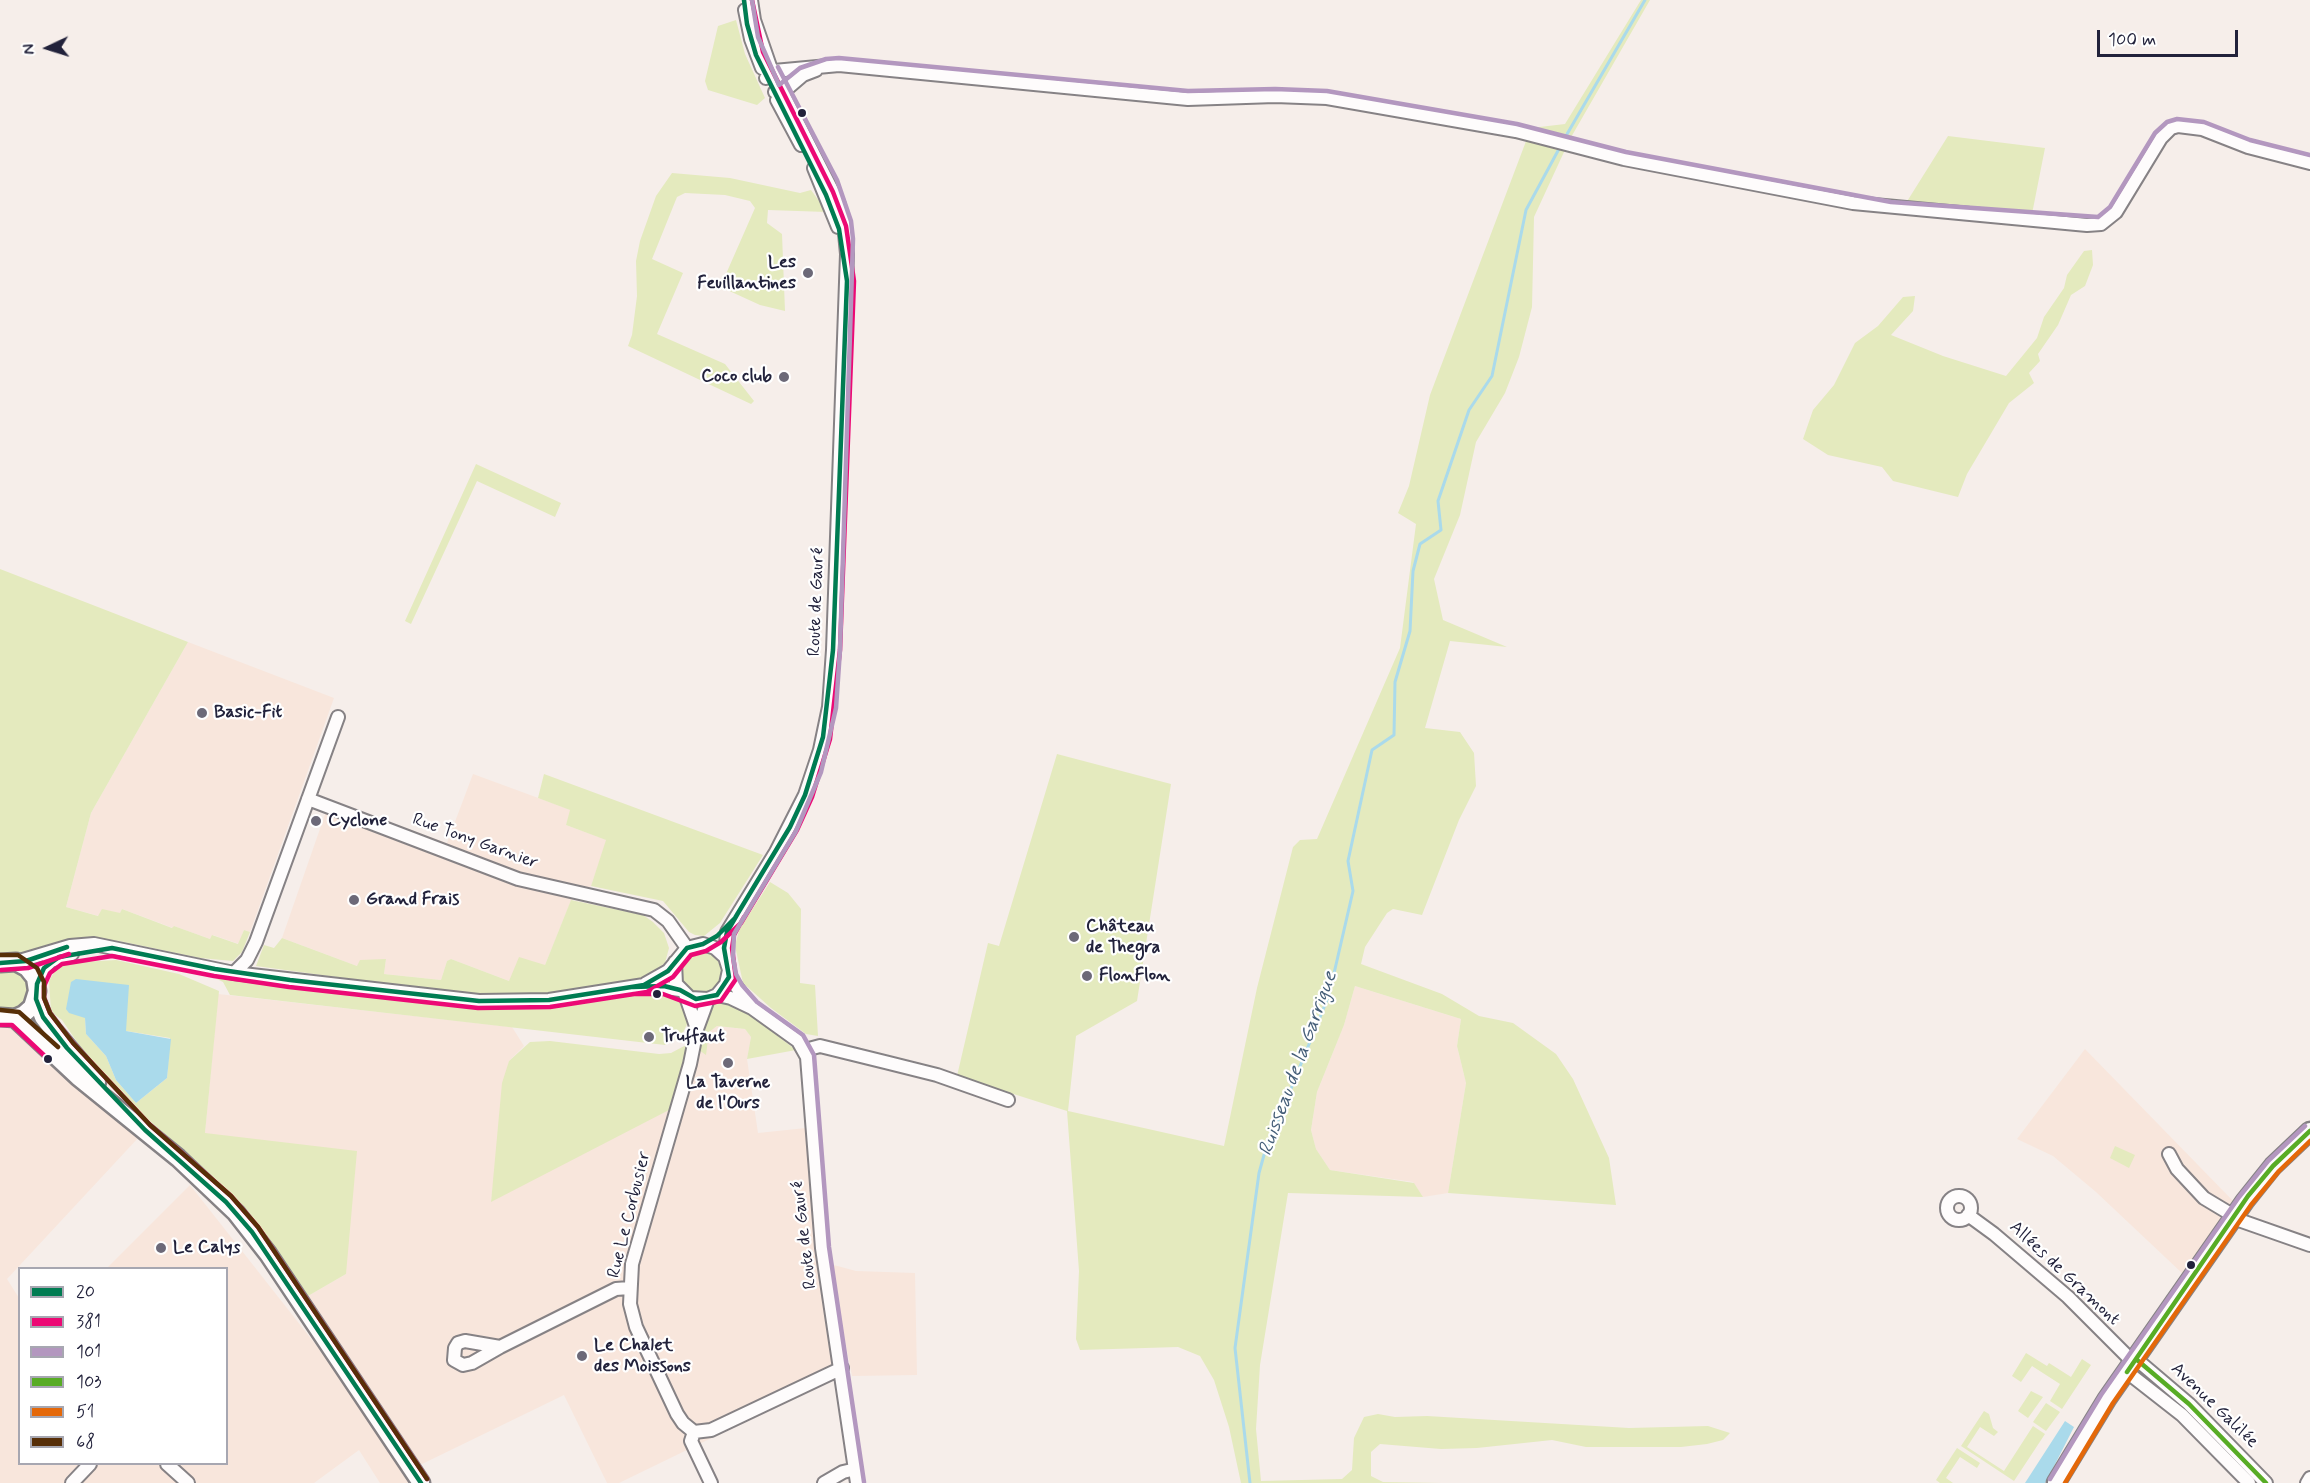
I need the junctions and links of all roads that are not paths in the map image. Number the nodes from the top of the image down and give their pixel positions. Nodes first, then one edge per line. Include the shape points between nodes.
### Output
1 (744, 0) edge
2 (751, 0) edge
3 (828, 66) junction
4 (769, 75) junction
5 (778, 93) junction
6 (2310, 163) edge
7 (338, 717) dead end
8 (308, 799) junction
9 (735, 918) junction
10 (703, 944) junction
11 (112, 948) junction
12 (687, 948) junction
13 (725, 957) junction
14 (675, 962) junction
15 (8, 963) edge
16 (234, 973) junction
17 (729, 976) junction
18 (644, 985) junction
19 (36, 991) junction
20 (683, 992) junction
21 (712, 997) junction
22 (752, 1008) junction
23 (5, 1019) edge
24 (697, 1029) junction
25 (805, 1050) junction
26 (1008, 1100) dead end
27 (145, 1130) junction
28 (2310, 1131) edge
29 (2169, 1154) dead end
30 (1968, 1215) dead end
31 (2234, 1217) junction
32 (2310, 1245) edge
33 (629, 1288) junction
34 (500, 1347) dead end
35 (2132, 1364) junction
36 (842, 1368) junction
37 (694, 1432) junction
38 (89, 1465) edge
39 (168, 1465) edge
40 (855, 1469) junction
41 (2310, 1479) edge
42 (72, 1483) edge
43 (188, 1483) edge
44 (421, 1483) edge
45 (711, 1483) edge
46 (824, 1483) edge
47 (857, 1483) edge
48 (2056, 1483) edge
49 (2249, 1483) edge
50 (2266, 1483) edge
51 (2307, 1483) edge

1 - 4 street, Route de Gauré via 751,39
2 - 4 street, Route de Gauré
3 - 4 street
3 - 5 street via 803,75
3 - 6 street via 866,66 1188,99 1327,98 1516,132 1624,159 1853,203 2087,225 2101,224 2116,212 2161,138 2178,126 2202,129 2248,147
4 - 5 street, Route de Gauré
5 - 9 street, Route de Gauré via 826,195 846,266 833,650 829,707 805,795
7 - 8 street
8 - 12 street, Rue Tony Garnier via 518,879 654,910 668,921
8 - 16 street via 250,954
9 - 10 street, Route de Gauré
9 - 13 street, Route de Gauré via 728,932
10 - 12 street
10 - 13 street
11 - 15 street via 80,944
11 - 16 street
11 - 19 street via 59,957 44,968
12 - 14 street
13 - 17 street
14 - 18 street
14 - 20 street via 674,977
15 - 19 main road via 32,973
16 - 18 street via 491,1001 549,1000
17 - 21 street
17 - 22 street
18 - 20 street
19 - 23 main road via 24,1014
19 - 27 main road via 43,1017 67,1048
20 - 21 street via 696,999
20 - 24 street
21 - 22 street via 731,998
21 - 24 street, Rue Le Corbusier
22 - 25 street
23 - 27 main road
24 - 33 street, Rue Le Corbusier via 632,1264
25 - 26 street via 820,1046 890,1063
25 - 36 street, Route de Gauré via 822,1248
27 - 44 main road via 226,1203 252,1232
28 - 31 main road via 2273,1166
29 - 31 street via 2177,1169 2204,1198
30 - 35 street, Allées de Gramont via 2068,1297
31 - 32 street
31 - 35 main road
33 - 34 street via 616,1289
33 - 37 street, Rue Le Corbusier via 631,1314 641,1339 677,1414
35 - 48 main road
35 - 49 street, Avenue Galilée
35 - 50 street, Avenue Galilée via 2189,1404
36 - 37 street via 711,1430
36 - 40 street, Route de Gauré
37 - 45 street, Rue Le Corbusier via 691,1441
38 - 42 street
39 - 43 street
40 - 46 street
40 - 47 street, Route de Gauré
41 - 51 street

